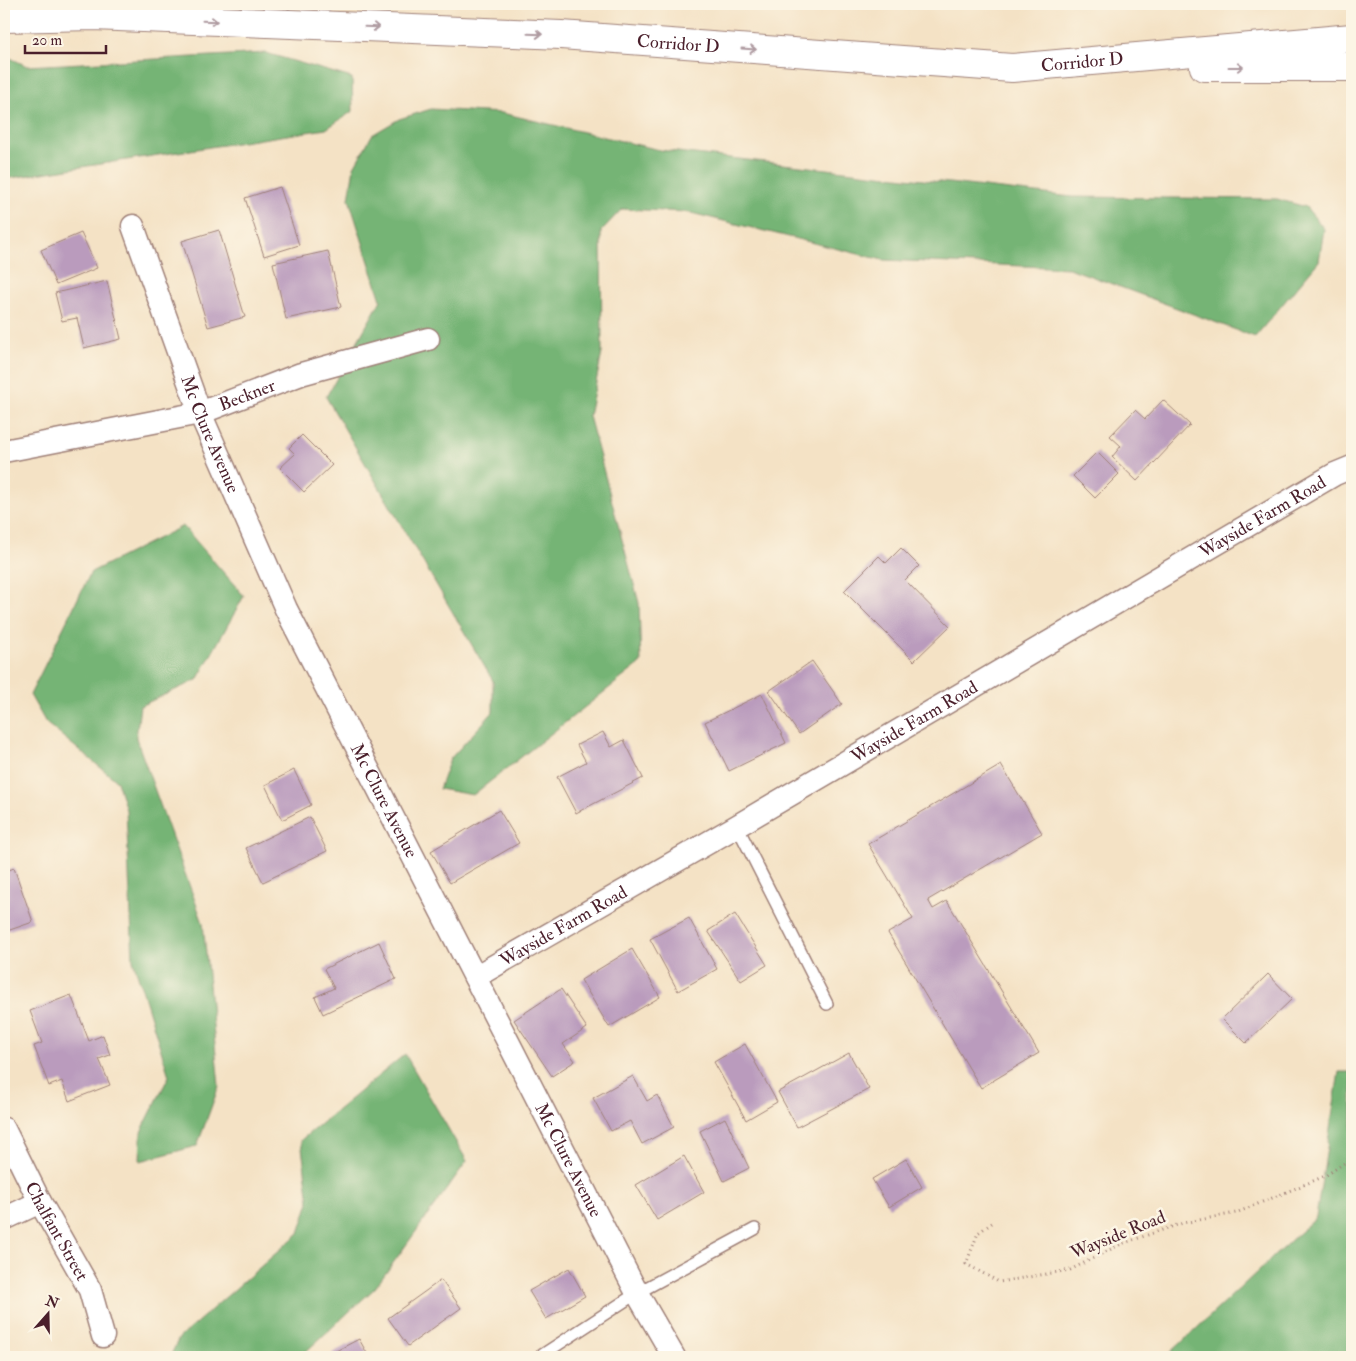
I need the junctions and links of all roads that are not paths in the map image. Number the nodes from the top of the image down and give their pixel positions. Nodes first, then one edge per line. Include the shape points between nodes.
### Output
1 (4, 18) edge
2 (1352, 38) edge
3 (1352, 67) edge
4 (1012, 68) junction
5 (133, 226) dead end
6 (428, 339) dead end
7 (200, 413) junction
8 (4, 451) edge
9 (1352, 467) edge
10 (737, 826) junction
11 (475, 977) junction
12 (827, 1004) dead end
13 (4, 1129) edge
14 (40, 1202) junction
15 (4, 1219) edge
16 (755, 1229) dead end
17 (638, 1293) junction
18 (103, 1336) dead end
19 (539, 1357) edge
20 (674, 1357) edge

1 -> 4 highway, Corridor D via 93,16 561,35
2 - 4 highway, Corridor D
4 -> 3 highway
5 - 7 street, Mc Clure Avenue
6 - 7 street, Beckner via 301,374
7 - 8 street, Beckner
7 - 11 street, Mc Clure Avenue via 286,610
9 - 10 street, Wayside Farm Road via 1335,474
10 - 11 street, Wayside Farm Road
10 - 12 lane
11 - 17 street, Mc Clure Avenue
13 - 14 street, Chalfant Street
14 - 15 street
14 - 18 street, Chalfant Street via 90,1290
16 - 17 lane
17 - 19 lane
17 - 20 street, Mc Clure Avenue

